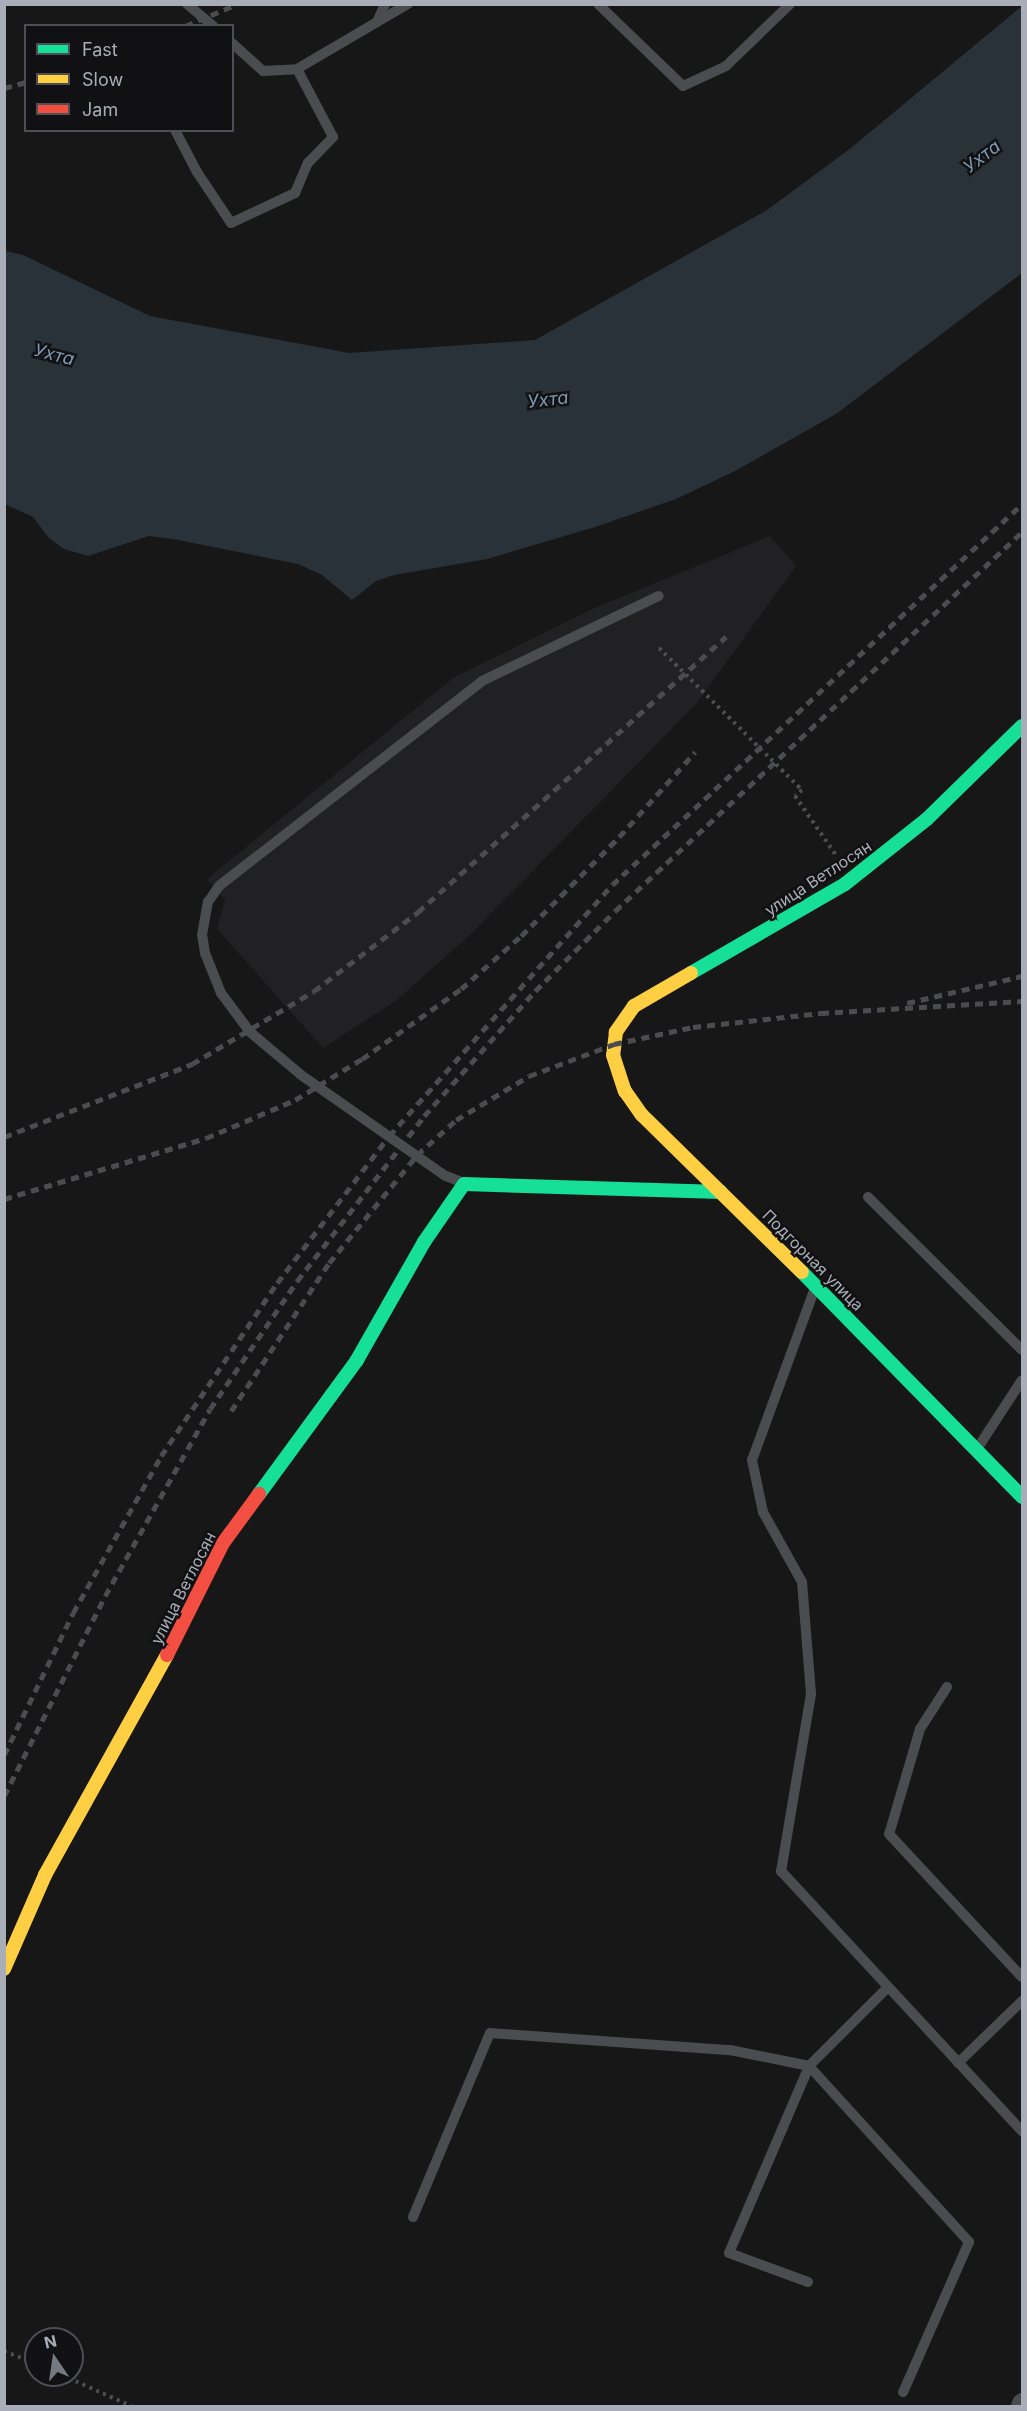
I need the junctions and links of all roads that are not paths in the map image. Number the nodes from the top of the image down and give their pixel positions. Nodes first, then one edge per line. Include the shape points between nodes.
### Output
1 (187, 4) edge
2 (385, 4) edge
3 (408, 4) edge
4 (598, 4) edge
5 (790, 4) edge
6 (377, 23) junction
7 (211, 24) edge
8 (234, 45) edge
9 (297, 69) junction
10 (176, 132) edge
11 (659, 596) dead end
12 (1023, 726) edge
13 (616, 1032) joint
14 (464, 1184) junction
15 (721, 1192) junction
16 (868, 1197) dead end
17 (816, 1285) junction
18 (1023, 1350) edge
19 (1023, 1380) edge
20 (975, 1452) junction
21 (1023, 1497) edge
22 (947, 1687) dead end
23 (4, 1969) edge
24 (1023, 1977) edge
25 (887, 1988) junction
26 (1023, 2001) edge
27 (958, 2063) junction
28 (809, 2066) junction
29 (1023, 2131) edge
30 (413, 2217) dead end
31 (808, 2282) dead end
32 (903, 2392) dead end

1 - 7 lane
2 - 6 lane
3 - 6 lane
4 - 5 lane via 683,86 726,66
6 - 9 lane
8 - 9 lane via 263,71
9 - 10 lane via 333,137 308,163 295,193 231,223
11 - 14 lane via 482,681 219,886 208,902 202,935 205,953 221,993 250,1032 300,1074 444,1175
12 - 13 street, улица Ветлосян via 927,819 852,879 800,913 645,999
13 - 15 street, Подгорная улица via 615,1067 625,1091 642,1115
14 - 15 street
14 - 23 street, улица Ветлосян via 424,1242 357,1360 223,1543 136,1716 45,1875
15 - 17 street, Подгорная улица
16 - 18 lane
17 - 20 street, Подгорная улица
17 - 25 lane via 752,1460 763,1512 802,1582 811,1694 781,1871
19 - 20 lane
20 - 21 street, Подгорная улица
22 - 24 lane via 920,1729 889,1834
25 - 27 lane
25 - 28 lane
26 - 27 lane
27 - 29 lane
28 - 30 lane via 730,2050 490,2033
28 - 31 lane via 729,2253
28 - 32 lane via 969,2242

